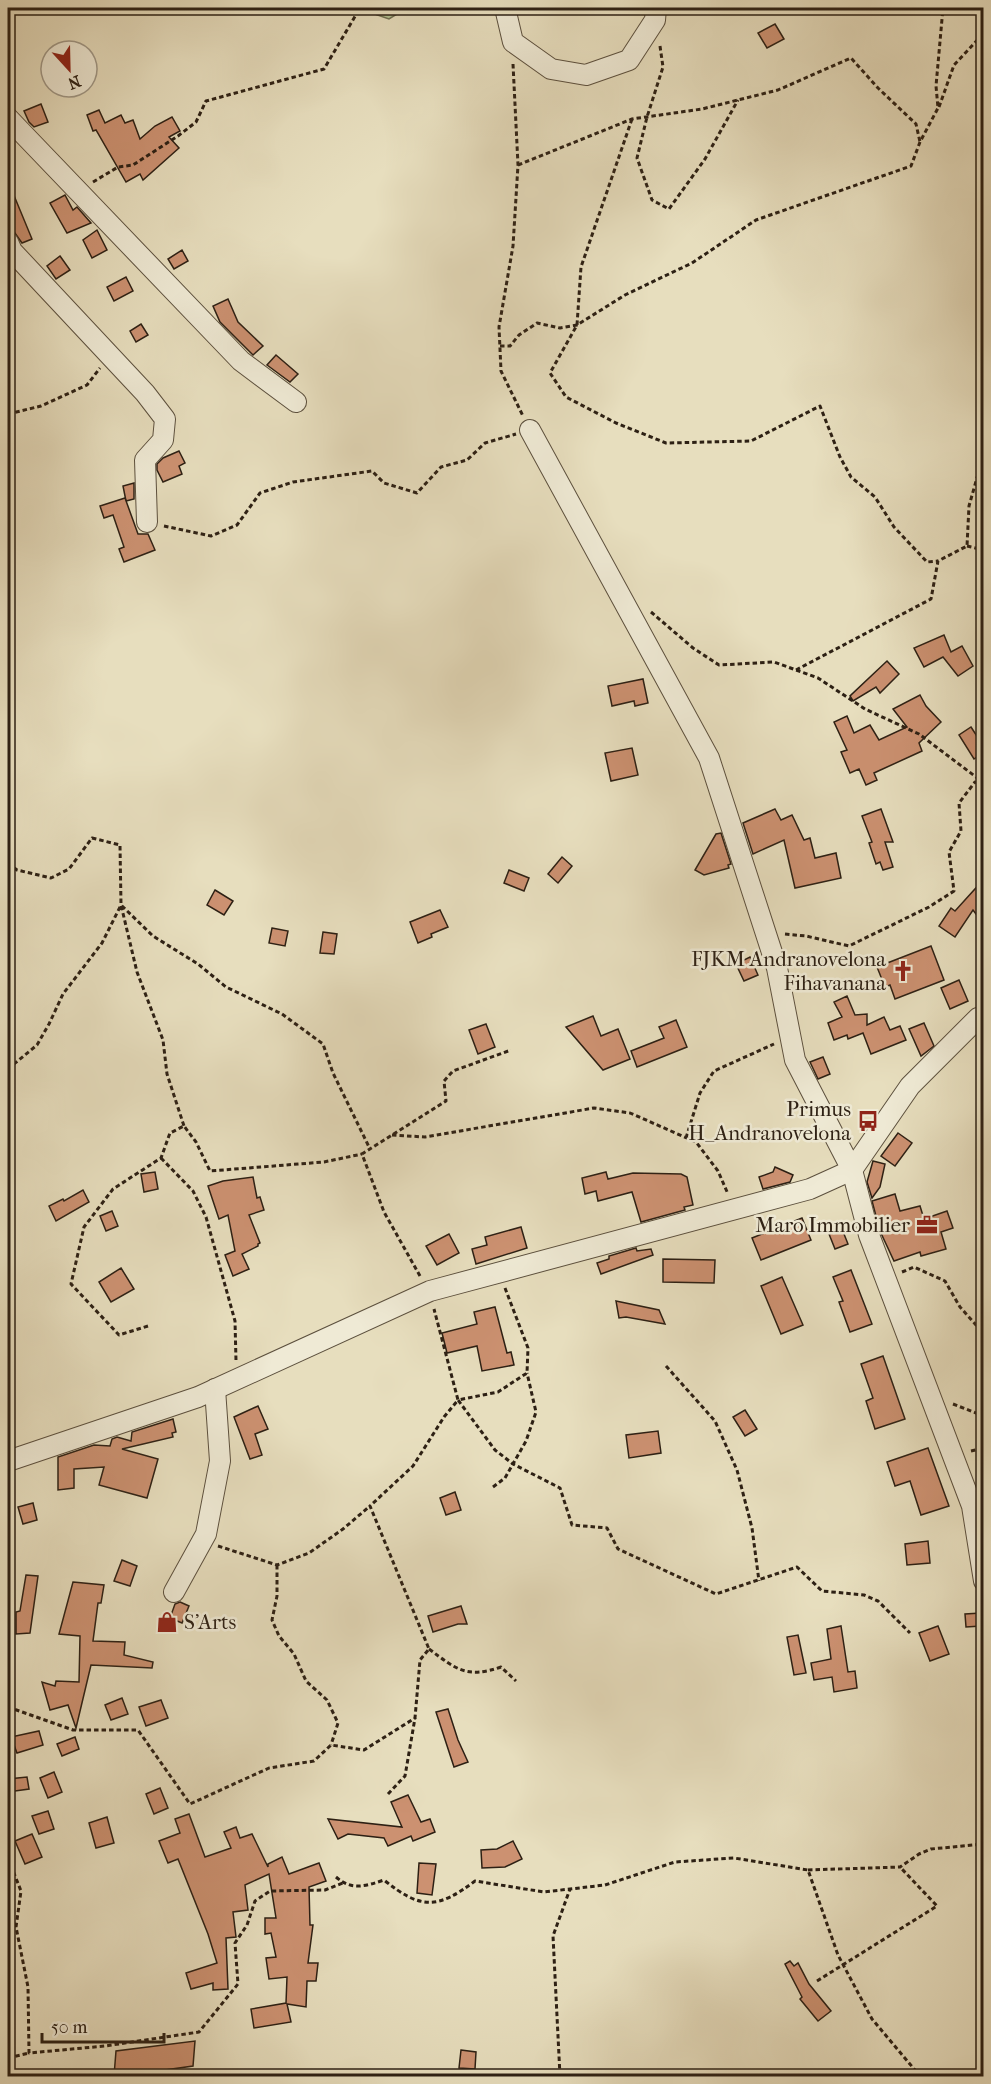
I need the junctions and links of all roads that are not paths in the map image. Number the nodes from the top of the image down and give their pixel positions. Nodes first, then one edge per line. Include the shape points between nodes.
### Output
1 (505, 8) edge
2 (655, 14) edge
3 (8, 118) edge
4 (8, 242) edge
5 (296, 402) dead end
6 (530, 430) road end
7 (147, 522) road end
8 (984, 1016) edge
9 (852, 1170) junction
10 (215, 1389) junction
11 (8, 1461) edge
12 (984, 1581) edge
13 (174, 1592) dead end

1 - 2 street via 513,42 551,69 586,75 629,60
3 - 5 street via 241,361
4 - 7 street via 12,251 165,418 163,440 145,460
6 - 9 street via 709,758 777,968 795,1060
8 - 9 street via 910,1086
9 - 10 street via 810,1189 430,1291
9 - 12 street via 869,1235 972,1506
10 - 11 street
10 - 13 street via 220,1461 206,1534

